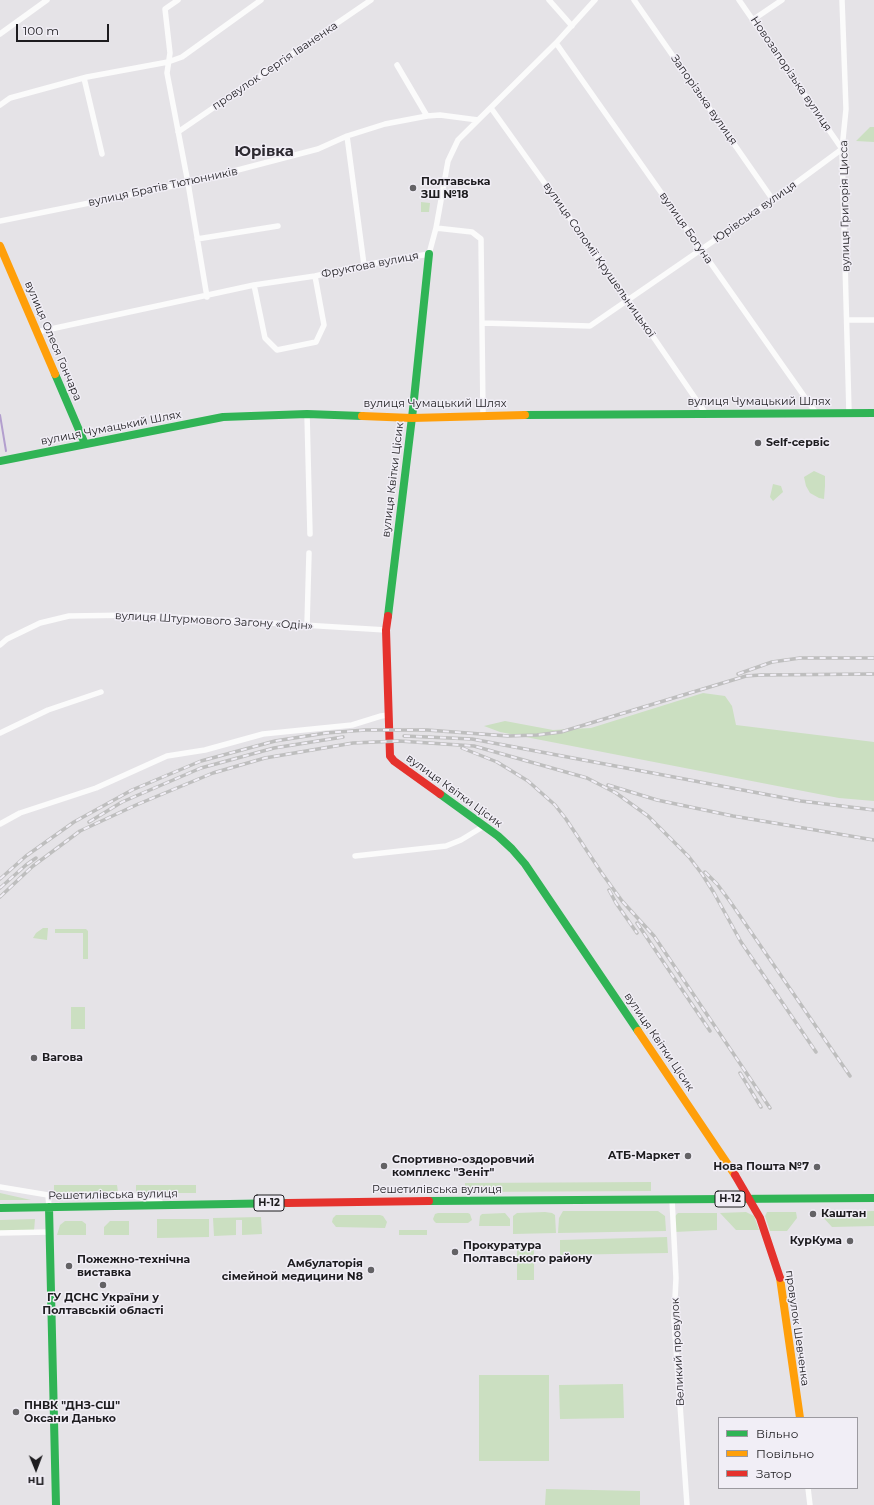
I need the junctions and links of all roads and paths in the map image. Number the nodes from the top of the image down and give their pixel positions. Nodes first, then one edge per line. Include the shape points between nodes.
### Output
1 (47, 0) edge
2 (178, 0) edge
3 (261, 0) edge
4 (371, 0) edge
5 (549, 0) edge
6 (595, 0) edge
7 (634, 0) edge
8 (739, 0) edge
9 (782, 0) edge
10 (842, 0) edge
11 (754, 20) junction
12 (572, 26) junction
13 (0, 34) edge
14 (556, 43) junction
15 (168, 62) junction
16 (397, 64) dead end
17 (84, 78) junction
18 (0, 105) edge
19 (491, 108) junction
20 (427, 116) junction
21 (478, 120) junction
22 (178, 132) junction
23 (347, 136) junction
24 (842, 149) junction
25 (102, 154) dead end
26 (188, 183) junction
27 (773, 200) junction
28 (0, 221) edge
29 (278, 226) dead end
30 (436, 228) junction
31 (197, 239) junction
32 (0, 246) edge
33 (702, 249) junction
34 (429, 254) junction
35 (364, 265) junction
36 (315, 276) junction
37 (254, 285) junction
38 (207, 297) junction
39 (628, 300) junction
40 (847, 320) junction
41 (874, 320) edge
42 (483, 323) junction
43 (37, 332) junction
44 (849, 412) junction
45 (816, 413) junction
46 (874, 413) edge
47 (307, 414) junction
48 (706, 414) junction
49 (483, 415) junction
50 (412, 418) junction
51 (85, 444) junction
52 (0, 462) edge
53 (310, 534) dead end
54 (309, 554) dead end
55 (306, 625) junction
56 (386, 630) junction
57 (0, 645) edge
58 (101, 692) dead end
59 (388, 716) junction
60 (0, 733) edge
61 (0, 824) edge
62 (484, 826) junction
63 (355, 856) dead end
64 (0, 1187) edge
65 (48, 1195) junction
66 (874, 1198) edge
67 (672, 1199) junction
68 (750, 1199) junction
69 (173, 1205) junction
70 (48, 1207) junction
71 (0, 1208) edge
72 (49, 1232) junction
73 (0, 1233) edge
74 (800, 1417) edge
75 (808, 1489) edge
76 (56, 1505) edge
77 (687, 1505) edge
78 (810, 1505) edge

1 - 13 street
2 - 15 street via 165,9 170,53
3 - 15 street via 182,56
4 - 22 street, провулок Сергія Іваненка
5 - 12 street
6 - 12 street, Фруктова вулиця
7 - 27 street, Запорізька вулиця
8 - 11 street, Новозапорізька вулиця
9 - 11 street
10 - 24 street, вулиця Григорія Цисса via 846,109
11 - 24 street, Новозапорізька вулиця
12 - 14 street, Фруктова вулиця
14 - 19 street, Фруктова вулиця
14 - 33 street, вулиця Богуна
15 - 17 street
15 - 22 street via 167,73
16 - 20 street
17 - 18 street via 10,98
17 - 25 street
19 - 21 street, Фруктова вулиця
19 - 39 street, вулиця Соломії Крушельницької
20 - 21 street, вулиця Братів Тютюнників via 440,115
20 - 23 street, вулиця Братів Тютюнників via 384,124
21 - 30 street, Фруктова вулиця via 458,140 448,161
22 - 26 street
23 - 26 street, вулиця Братів Тютюнників via 318,149
23 - 35 street
24 - 27 street, Юрівська вулиця
24 - 40 street, вулиця Григорія Цисса
26 - 28 street, вулиця Братів Тютюнників
26 - 31 street
27 - 33 street, Юрівська вулиця
29 - 31 street
30 - 34 street, Фруктова вулиця
30 - 42 street via 472,232 481,239
31 - 38 street
32 - 43 main road, вулиця Олеся Гончара
33 - 39 street, Юрівська вулиця
33 - 45 street, вулиця Богуна
34 - 35 street, Фруктова вулиця
34 - 50 main road, вулиця Квітки Цісик
35 - 36 street, Фруктова вулиця
36 - 37 street, Фруктова вулиця
36 - 37 street via 324,325 316,342 277,350 265,338
37 - 38 street, Фруктова вулиця
38 - 43 street, Фруктова вулиця
39 - 42 street, Юрівська вулиця via 590,326
39 - 48 street, вулиця Соломії Крушельницької
40 - 41 street
40 - 44 street, вулиця Григорія Цисса
42 - 49 street
43 - 51 main road, вулиця Олеся Гончара
44 - 45 main road, вулиця Чумацький Шлях
44 - 46 main road, вулиця Чумацький Шлях
45 - 48 main road, вулиця Чумацький Шлях
47 - 50 main road, вулиця Чумацький Шлях
47 - 51 main road, вулиця Чумацький Шлях via 222,417
47 - 53 street
48 - 49 main road, вулиця Чумацький Шлях
49 - 50 main road, вулиця Чумацький Шлях
50 - 56 main road, вулиця Квітки Цісик
51 - 52 main road, вулиця Чумацький Шлях
54 - 55 street
55 - 56 street, вулиця Штурмового Загону «Одін»
55 - 57 street, вулиця Штурмового Загону «Одін» via 137,615 69,616 40,623
56 - 59 main road, вулиця Квітки Цісик
58 - 60 street via 48,710
59 - 61 street via 352,726 263,734 205,750 167,756 96,788 20,812
59 - 62 main road, вулиця Квітки Цісик via 392,759
62 - 63 street via 462,840 446,846
62 - 68 main road, вулиця Квітки Цісик via 512,849 525,864
64 - 65 street
65 - 69 street via 125,1194
65 - 70 street
66 - 68 main road, Решетилівська вулиця / Н-12
67 - 68 main road, Решетилівська вулиця / Н-12
67 - 69 main road, Решетилівська вулиця / Н-12
67 - 77 street, Великий провулок via 676,1278 674,1319
68 - 74 main road, провулок Шевченка via 766,1233 780,1276
69 - 70 main road, Решетилівська вулиця / Н-12
70 - 71 main road, Решетилівська вулиця
70 - 72 main road
72 - 73 street
72 - 76 main road
75 - 78 street

